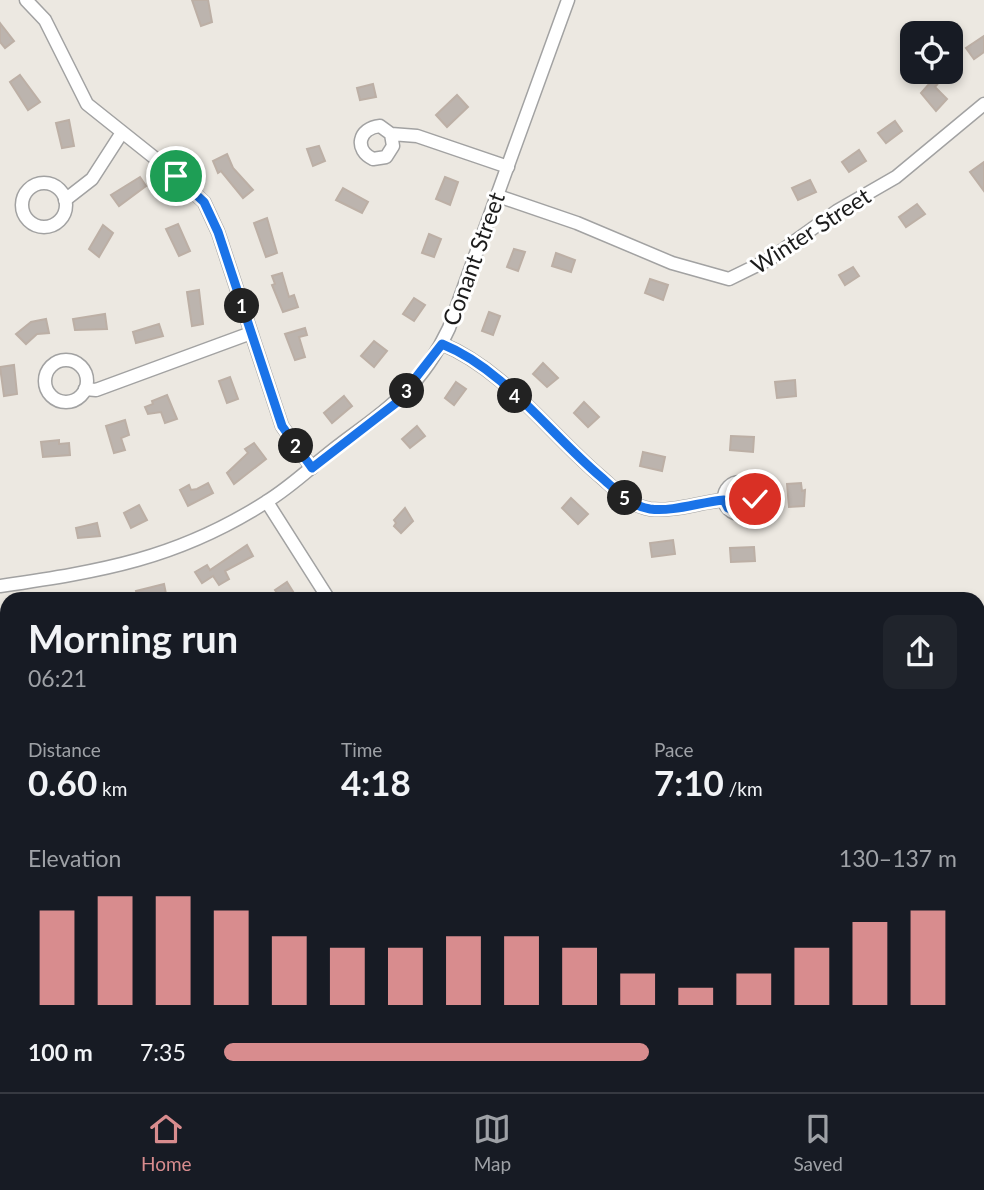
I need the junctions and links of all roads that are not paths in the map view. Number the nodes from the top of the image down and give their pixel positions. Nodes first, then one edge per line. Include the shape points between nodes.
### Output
1 (26, 0) edge
2 (568, 0) edge
3 (984, 104) edge
4 (121, 134) junction
5 (391, 134) dead end
6 (508, 166) junction
7 (498, 196) junction
8 (65, 200) dead end
9 (251, 333) junction
10 (442, 344) junction
11 (85, 389) dead end
12 (312, 468) junction
13 (724, 500) dead end
14 (267, 502) junction
15 (0, 586) edge
16 (324, 592) edge

1 - 4 street via 45,20 87,104
2 - 6 street, Conant Street
3 - 7 street, Winter Street via 896,177 837,211 770,259 729,279 685,267
4 - 8 street via 92,178
4 - 9 street via 204,202
5 - 6 street via 417,136
6 - 7 street, Conant Street
7 - 10 street, Conant Street
9 - 11 street via 96,390
9 - 12 street via 282,426
10 - 12 street, Conant Street via 396,403
10 - 13 street via 489,371 631,502 656,509
12 - 14 street, Conant Street
14 - 15 street, Conant Street via 205,536 136,561 82,575
14 - 16 street

